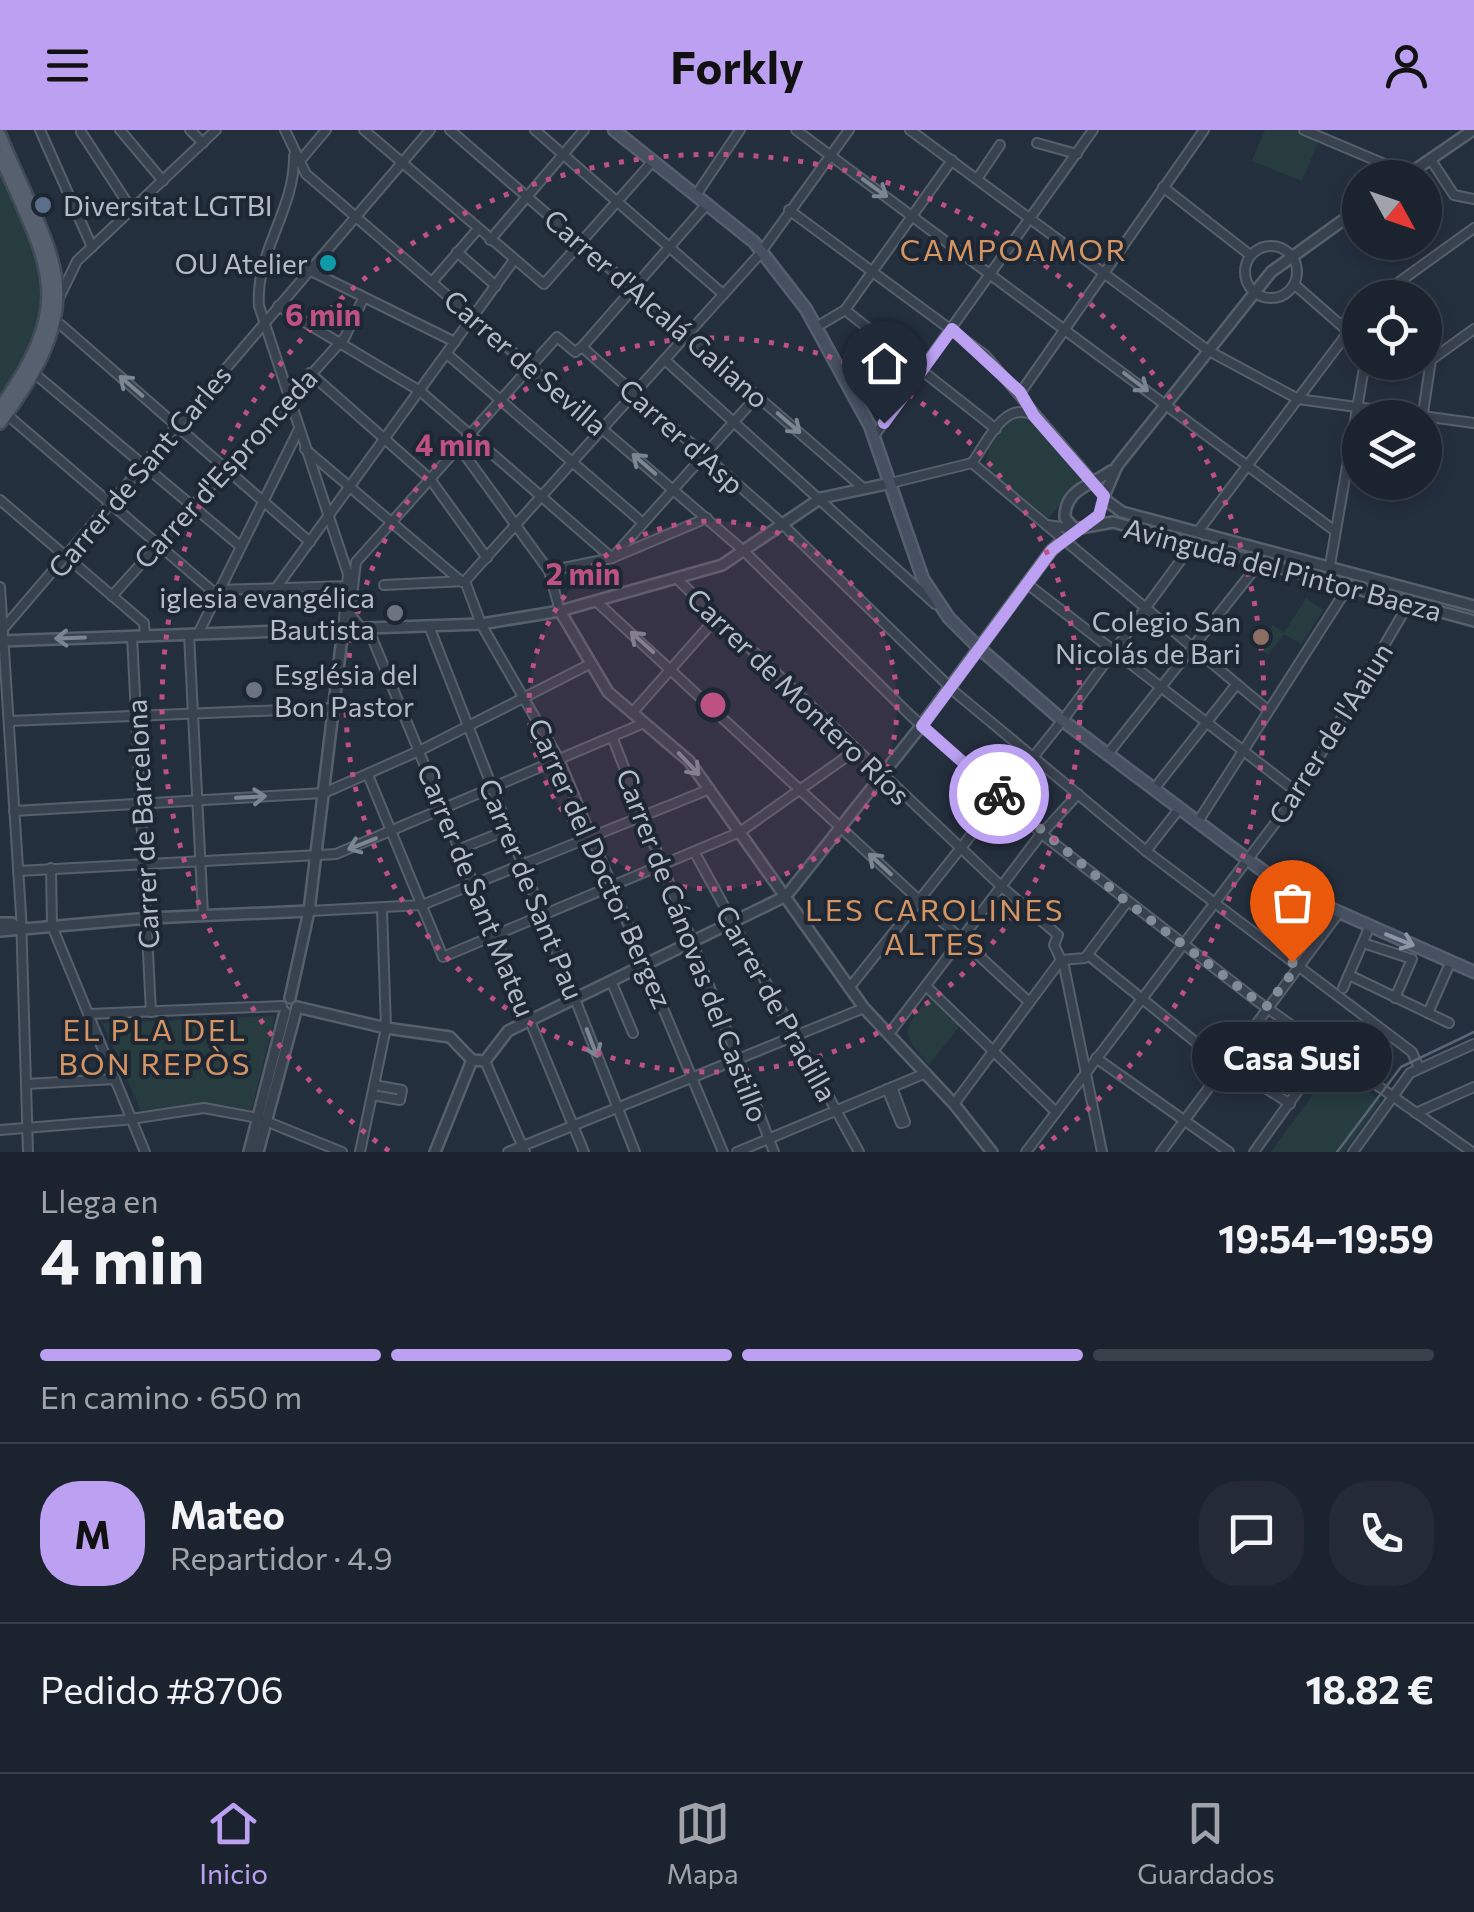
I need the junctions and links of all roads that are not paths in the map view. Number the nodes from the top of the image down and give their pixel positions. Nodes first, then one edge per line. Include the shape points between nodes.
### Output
1 (40, 130) edge
2 (120, 130) edge
3 (190, 130) edge
4 (216, 130) edge
5 (285, 130) edge
6 (326, 130) edge
7 (364, 130) edge
8 (384, 130) edge
9 (430, 130) edge
10 (450, 130) edge
11 (535, 130) edge
12 (584, 130) edge
13 (614, 130) edge
14 (740, 130) edge
15 (796, 130) edge
16 (849, 130) edge
17 (910, 130) edge
18 (928, 130) edge
19 (1094, 130) edge
20 (1204, 130) edge
21 (1304, 130) edge
22 (1462, 130) edge
23 (1473, 130) edge
24 (81, 132) edge
25 (0, 135) edge
26 (376, 140) junction
27 (203, 142) junction
28 (926, 142) junction
29 (1455, 142) junction
30 (1037, 143) dead end
31 (1000, 145) dead end
32 (294, 152) junction
33 (564, 154) junction
34 (1076, 154) junction
35 (830, 155) junction
36 (0, 156) edge
37 (952, 160) junction
38 (1371, 160) edge
39 (1430, 160) edge
40 (652, 161) junction
41 (298, 162) junction
42 (401, 163) junction
43 (306, 174) junction
44 (976, 178) junction
45 (1442, 178) edge
46 (163, 180) junction
47 (294, 182) junction
48 (1163, 187) junction
49 (696, 195) junction
50 (527, 196) junction
51 (1474, 198) edge
52 (617, 201) junction
53 (706, 204) junction
54 (132, 210) junction
55 (789, 210) junction
56 (355, 216) junction
57 (912, 216) junction
58 (1031, 218) junction
59 (1342, 221) edge
60 (1474, 228) edge
61 (478, 229) junction
62 (490, 240) junction
63 (582, 242) junction
64 (92, 247) junction
65 (670, 247) junction
66 (762, 249) junction
67 (458, 252) junction
68 (1250, 256) junction
69 (1292, 257) junction
70 (514, 260) junction
71 (308, 270) junction
72 (872, 271) junction
73 (1103, 272) junction
74 (992, 274) junction
75 (1402, 280) edge
76 (432, 282) junction
77 (1294, 284) junction
78 (496, 286) junction
79 (632, 287) junction
80 (1254, 293) junction
81 (724, 294) junction
82 (55, 297) junction
83 (363, 299) junction
84 (278, 306) junction
85 (845, 310) junction
86 (474, 317) junction
87 (263, 324) junction
88 (1342, 324) edge
89 (50, 325) junction
90 (818, 326) junction
91 (1063, 328) junction
92 (952, 329) junction
93 (1474, 329) edge
94 (1342, 332) edge
95 (687, 336) junction
96 (339, 342) junction
97 (455, 342) junction
98 (582, 346) junction
99 (1209, 350) junction
100 (447, 354) junction
101 (666, 360) junction
102 (532, 366) junction
103 (921, 370) junction
104 (310, 373) junction
105 (35, 374) junction
106 (420, 391) junction
107 (1020, 392) junction
108 (636, 394) junction
109 (758, 396) junction
110 (288, 397) junction
111 (1298, 399) junction
112 (501, 400) junction
113 (1424, 400) edge
114 (1167, 405) junction
115 (1342, 405) edge
116 (1, 416) edge
117 (1034, 416) junction
118 (1442, 417) edge
119 (734, 422) junction
120 (1474, 423) edge
121 (177, 426) junction
122 (604, 428) junction
123 (996, 429) junction
124 (299, 430) junction
125 (470, 435) junction
126 (874, 436) junction
127 (384, 440) junction
128 (459, 447) junction
129 (305, 448) junction
130 (704, 456) junction
131 (574, 462) junction
132 (972, 463) junction
133 (144, 465) junction
134 (1117, 466) junction
135 (1247, 466) junction
136 (225, 468) junction
137 (430, 479) junction
138 (891, 483) junction
139 (1094, 483) junction
140 (350, 487) junction
141 (862, 488) junction
142 (674, 489) junction
143 (1342, 492) edge
144 (543, 496) junction
145 (1104, 497) junction
146 (821, 498) junction
147 (0, 500) edge
148 (262, 501) junction
149 (110, 504) junction
150 (192, 506) junction
151 (329, 518) junction
152 (707, 518) junction
153 (392, 522) junction
154 (518, 524) junction
155 (644, 524) junction
156 (782, 525) junction
157 (1091, 525) junction
158 (1068, 530) junction
159 (1199, 530) junction
160 (1335, 531) junction
161 (310, 542) junction
162 (156, 546) junction
163 (240, 546) junction
164 (1192, 546) junction
165 (744, 550) junction
166 (602, 554) junction
167 (66, 556) junction
168 (487, 558) junction
169 (612, 558) junction
170 (343, 559) junction
171 (1261, 561) junction
172 (356, 562) junction
173 (1330, 565) junction
174 (548, 571) junction
175 (677, 579) junction
176 (464, 582) junction
177 (1026, 582) junction
178 (384, 585) dead end
179 (347, 586) junction
180 (0, 587) edge
181 (1348, 587) junction
182 (276, 588) junction
183 (218, 592) junction
184 (112, 596) junction
185 (598, 602) junction
186 (1409, 603) junction
187 (1474, 606) edge
188 (1144, 610) junction
189 (560, 611) junction
190 (717, 618) junction
191 (949, 618) junction
192 (1474, 621) edge
193 (481, 624) junction
194 (429, 626) junction
195 (3, 629) junction
196 (343, 629) junction
197 (365, 629) junction
198 (194, 634) junction
199 (132, 636) junction
200 (145, 636) junction
201 (1, 640) edge
202 (978, 647) junction
203 (1192, 648) junction
204 (1113, 651) junction
205 (590, 664) junction
206 (672, 669) junction
207 (3, 681) edge
208 (1236, 685) junction
209 (1162, 686) junction
210 (949, 687) junction
211 (527, 698) junction
212 (332, 708) junction
213 (1268, 710) junction
214 (632, 713) junction
215 (192, 715) junction
216 (136, 717) junction
217 (1062, 720) junction
218 (9, 722) junction
219 (1206, 722) junction
220 (644, 723) junction
221 (922, 726) junction
222 (468, 728) junction
223 (613, 738) junction
224 (421, 750) junction
225 (856, 750) junction
226 (1243, 751) junction
227 (1107, 755) junction
228 (1031, 756) junction
229 (560, 759) junction
230 (368, 775) junction
231 (883, 775) junction
232 (491, 789) junction
233 (710, 789) junction
234 (801, 789) junction
235 (1154, 789) junction
236 (324, 793) junction
237 (1298, 793) junction
238 (1078, 794) junction
239 (1000, 795) junction
240 (197, 800) junction
241 (140, 804) junction
242 (444, 808) junction
243 (1179, 808) junction
244 (14, 811) junction
245 (643, 816) junction
246 (1197, 823) junction
247 (841, 827) junction
248 (507, 830) junction
249 (392, 832) junction
250 (740, 832) junction
251 (1042, 834) junction
252 (594, 836) junction
253 (960, 847) junction
254 (460, 849) junction
255 (1146, 851) junction
256 (316, 853) junction
257 (694, 853) junction
258 (200, 859) junction
259 (1248, 861) junction
260 (144, 863) junction
261 (522, 865) junction
262 (662, 865) junction
263 (51, 868) junction
264 (18, 871) junction
265 (475, 884) junction
266 (614, 884) junction
267 (1002, 887) junction
268 (786, 896) junction
269 (918, 899) junction
270 (1127, 902) junction
271 (1215, 904) junction
272 (422, 905) junction
273 (382, 909) junction
274 (309, 911) junction
275 (203, 914) junction
276 (1338, 914) junction
277 (543, 916) junction
278 (148, 918) junction
279 (0, 923) edge
280 (734, 924) junction
281 (50, 927) junction
282 (1369, 928) junction
283 (20, 930) junction
284 (0, 932) edge
285 (496, 936) junction
286 (962, 940) junction
287 (1362, 943) junction
288 (692, 944) junction
289 (1183, 945) junction
290 (1088, 955) junction
291 (1062, 960) junction
292 (1451, 961) junction
293 (648, 965) junction
294 (1296, 968) junction
295 (1474, 972) edge
296 (1349, 975) junction
297 (612, 983) junction
298 (926, 986) junction
299 (850, 987) junction
300 (1343, 988) dead end
301 (1396, 998) junction
302 (1141, 1000) junction
303 (576, 1001) junction
304 (1028, 1002) junction
305 (1267, 1006) junction
306 (289, 1007) junction
307 (864, 1008) junction
308 (151, 1012) junction
309 (1428, 1013) junction
310 (89, 1014) junction
311 (530, 1021) junction
312 (1450, 1023) dead end
313 (386, 1028) junction
314 (633, 1033) dead end
315 (890, 1034) junction
316 (797, 1035) junction
317 (1474, 1044) edge
318 (1328, 1049) junction
319 (994, 1050) junction
320 (1096, 1058) junction
321 (472, 1060) junction
322 (485, 1061) junction
323 (738, 1061) junction
324 (1227, 1061) junction
325 (1419, 1068) junction
326 (926, 1073) junction
327 (1085, 1073) junction
328 (116, 1079) junction
329 (694, 1079) junction
330 (26, 1084) junction
331 (1470, 1089) edge
332 (1392, 1095) junction
333 (1474, 1097) edge
334 (954, 1104) junction
335 (1290, 1104) junction
336 (618, 1110) junction
337 (836, 1110) junction
338 (1056, 1112) junction
339 (1416, 1113) junction
340 (132, 1118) junction
341 (262, 1120) junction
342 (1185, 1120) junction
343 (574, 1127) junction
344 (27, 1128) junction
345 (0, 1130) edge
346 (769, 1139) junction
347 (316, 1147) edge
348 (524, 1149) edge
349 (28, 1152) edge
350 (145, 1152) edge
351 (249, 1152) edge
352 (258, 1152) edge
353 (342, 1152) edge
354 (360, 1152) edge
355 (435, 1152) edge
356 (508, 1152) edge
357 (584, 1152) edge
358 (635, 1152) edge
359 (723, 1152) edge
360 (737, 1152) edge
361 (774, 1152) edge
362 (859, 1152) edge
363 (992, 1152) edge
364 (1026, 1152) edge
365 (1102, 1152) edge
366 (1161, 1152) edge
367 (1229, 1152) edge
368 (1254, 1152) edge
369 (1353, 1152) edge
370 (1472, 1152) edge

1 - 64 street
2 - 46 street
3 - 27 street
4 - 27 street
5 - 32 street, Carrer de Sevilla
6 - 41 street
7 - 26 street
8 - 26 street
9 - 42 street, Carrer de Sant Carles
10 - 50 street, Carrer d'Alcalá Galiano
11 - 33 street
12 - 33 street
13 - 40 main road
14 - 49 street
15 - 35 street
16 - 35 street
17 - 28 street
18 - 28 street
19 - 34 street
20 - 48 street
21 - 38 street
22 - 29 street
23 - 29 street
24 - 54 street
25 - 82 main road via 52,252
26 - 42 street
27 - 46 street
28 - 37 street
29 - 39 street
30 - 34 street
31 - 44 street
32 - 41 street, Carrer de Sevilla
32 - 47 street, Carrer de Sevilla
33 - 50 street
33 - 52 street
34 - 58 street
35 - 55 street
35 -> 57 street
36 - 82 main road
37 - 44 street
37 - 57 street
40 - 49 main road
40 - 52 street
41 - 43 street, Carrer de Sevilla
42 - 56 street, Carrer de Sant Carles
42 - 61 street
43 - 47 street
43 - 56 street, Carrer de Sevilla
44 - 58 street
45 - 51 street via 1454,196
46 - 54 street
47 - 87 street via 259,276
48 - 68 street
48 - 73 street
49 - 53 main road
50 - 62 street
50 - 63 street, Carrer d'Alcalá Galiano
52 - 63 street
52 - 65 street
53 - 65 street
53 - 66 main road
54 - 64 street
55 - 66 street
55 - 72 street
56 - 71 street, Carrer de Sant Carles
56 - 76 street, Carrer de Sevilla
57 - 72 street
57 - 74 street
58 - 73 street
58 - 74 street
59 - 69 street
60 - 75 street
61 - 62 street
61 - 67 street
62 - 70 street
63 - 70 street via 544,284
63 - 79 street, Carrer d'Alcalá Galiano
64 - 82 street
65 - 79 street
65 - 81 street
66 - 81 street
66 - 90 main road
67 - 76 street
67 - 78 street
68 - 69 street via 1274,246
68 - 80 street via 1245,272
69 - 77 street
69 - 80 street
70 - 78 street
71 - 83 street
71 - 84 street, Carrer de Sant Carles
72 - 85 street
72 - 92 street
73 - 91 street
73 - 99 street
74 - 91 street
74 - 92 street
76 - 86 street, Carrer de Sevilla
77 - 80 street via 1276,298
77 - 88 street
78 - 86 street
79 - 95 street, Carrer d'Alcalá Galiano
79 - 98 street
80 - 99 street
81 - 95 street
82 - 89 main road
83 - 96 street, Carrer d'Espronceda
83 - 97 street
84 - 87 street, Carrer de Sant Carles
84 - 96 street
85 - 90 street
85 - 103 street
86 - 97 street
86 - 102 street, Carrer de Sevilla
87 - 110 street
87 - 121 street, Carrer de Sant Carles
89 - 105 main road
89 - 116 main road
121 -> 89 street
90 - 126 main road
91 - 107 street
91 -> 114 street
92 - 103 street
92 - 107 street
93 - 113 street via 1430,360
94 - 111 street
95 - 101 street
95 - 109 street, Carrer d'Alcalá Galiano
96 - 104 street, Carrer d'Espronceda
96 - 106 street
97 - 100 street
98 - 102 street, Carrer d'Asp via 575,352 557,336
98 - 108 street, Carrer d'Asp
99 - 111 street
99 - 114 street
100 - 106 street
100 - 112 street
101 - 108 street
101 - 119 street
102 - 112 street
102 - 122 street, Carrer de Sevilla
103 - 123 street
103 - 126 street
104 - 110 street, Carrer d'Espronceda
104 - 127 street
105 - 116 main road
105 - 133 street
106 - 125 street
106 - 127 street
107 - 117 street
108 - 122 street
108 - 130 street, Carrer d'Asp
109 - 119 street
109 -> 141 street, Carrer d'Alcalá Galiano
110 - 124 street
110 - 136 street, Carrer d'Espronceda
111 - 115 street
111 - 135 street
112 - 125 street
112 - 131 street
114 - 134 street
114 - 135 street
116 - 149 street
117 - 123 street via 1014,411
117 - 139 street
118 - 120 street
119 - 130 street
119 - 146 street
121 - 133 street, Carrer de Sant Carles
121 - 136 street
122 - 131 street
142 -> 122 street, Carrer de Sevilla
123 - 132 street
124 - 129 street
124 - 148 street
125 - 128 street
125 - 144 street
126 - 138 main road
127 - 137 street
127 - 140 street
128 - 137 street
128 - 154 street
129 - 140 street
129 - 151 street
130 - 142 street
130 - 156 street, Carrer d'Asp
131 - 144 street
131 - 155 street
132 - 138 street
132 - 158 street via 1039,520
133 - 149 street, Carrer de Sant Carles
133 - 150 street
134 - 139 street
134 - 145 street
135 - 159 street
135 - 160 street
136 - 148 street
136 - 150 street, Carrer d'Espronceda
137 - 153 street
137 - 168 street
138 - 141 street
138 - 191 main road via 922,579
139 - 145 street
139 - 158 street via 1069,500
140 - 151 street
140 - 153 street
141 - 146 street
142 - 152 street, Carrer de Sevilla
142 - 155 street
143 - 160 street
144 - 154 street
144 - 166 street
145 - 157 street
145 - 159 street, Avinguda del Pintor Baeza via 1122,512
146 - 156 street
146 - 191 street
147 - 167 street
148 - 161 street
148 - 163 street
149 - 162 street
149 - 167 street, Carrer de Sant Carles
150 - 162 street, Carrer d'Espronceda
150 - 163 street
151 - 161 street
151 - 170 street
152 - 165 street, Carrer de Sevilla
152 - 169 street
153 - 172 street
153 - 176 street
154 - 168 street
154 - 174 street
155 - 169 street
156 - 165 street
156 - 210 street, Carrer d'Asp
157 - 158 street
157 - 164 street, Avinguda del Pintor Baeza via 1113,522
158 - 177 street
158 - 188 street via 1076,550
159 - 173 street, Avinguda del Pintor Baeza
160 - 173 street
161 - 182 street
162 - 183 street
162 - 184 street, Carrer d'Espronceda
163 - 183 street
164 - 171 street, Avinguda del Pintor Baeza
164 - 188 street
165 - 175 street via 722,566
165 - 221 street, Carrer de Sevilla
166 - 169 street
166 - 174 street
167 - 184 street
167 - 195 street, Carrer de Sant Carles
168 - 176 street
170 - 172 street
170 - 179 street
171 - 181 street, Avinguda del Pintor Baeza
171 - 203 street
172 - 197 street, Carrer de Sant Mateu via 350,614
173 - 187 street, Avinguda del Pintor Baeza
174 - 189 street
175 - 185 street
175 - 190 street, Carrer de Montero Ríos
176 - 178 street
176 - 193 street, Carrer del Doctor Bergez
177 - 202 street
177 - 204 street
179 - 182 street
179 - 196 street
180 - 195 street
181 - 186 street, Avinguda del Pintor Baeza
181 - 213 street
182 - 183 street
183 - 198 street
184 - 200 street via 144,623
185 - 189 street
206 -> 185 street
186 - 192 street, Avinguda del Pintor Baeza
186 - 237 street, Carrer de l'Aaiun
188 - 203 street
188 - 204 street
189 - 193 street
189 - 205 street
190 - 206 street
190 - 225 street, Carrer de Montero Ríos
191 - 202 main road
193 - 194 street
193 - 211 street, Carrer del Doctor Bergez
194 - 197 street
194 - 222 street, Carrer de Sant Pau
195 - 201 street
196 - 197 street
196 - 198 street
196 - 212 street
197 - 224 street, Carrer de Sant Mateu
198 - 200 street
198 - 215 street
199 - 200 street
199 -> 201 street
199 - 216 street, Carrer de Barcelona
201 - 207 street
202 - 210 street
202 - 217 main road
203 - 208 street
203 - 209 street
204 - 209 street
204 - 217 street
205 - 211 street
205 - 214 street
206 - 214 street
206 - 234 street
207 - 218 street
208 - 213 street
208 - 219 street
209 - 219 street
209 - 227 street
210 - 221 street
210 - 228 street, Carrer d'Asp
211 - 222 street
211 - 229 street, Carrer del Doctor Bergez
212 - 215 street
212 - 236 street
213 - 226 street
214 - 220 street
215 - 216 street
215 - 240 street
216 - 218 street
216 - 241 street, Carrer de Barcelona
217 - 227 main road
217 - 228 street
218 - 244 street
219 - 226 street
219 - 235 street
220 - 223 street
220 -> 233 street
221 - 231 street
221 - 239 street, Carrer de Sevilla
222 - 224 street
222 - 232 street, Carrer de Sant Pau
223 - 229 street
223 - 245 street, Carrer de Cánovas del Castillo
224 - 230 street
224 - 242 street, Carrer de Sant Mateu
225 - 231 street, Carrer de Montero Ríos
225 - 234 street
226 - 237 street
226 - 246 street
227 - 235 main road
228 - 238 street, Carrer d'Asp
228 - 239 street
229 - 232 street
229 - 252 street, Carrer del Doctor Bergez
230 - 236 street
230 - 249 street
231 - 247 street
231 - 253 street, Carrer de Montero Ríos
232 - 242 street
232 - 248 street, Carrer de Sant Pau
233 - 245 street
233 - 250 street
234 - 247 street
234 - 250 street
235 - 243 main road
240 -> 236 street
236 - 256 street
237 - 259 street, Carrer de l'Aaiun
238 - 251 street
238 - 255 street, Carrer d'Asp
239 - 251 street, Carrer de Sevilla
239 - 253 street
240 - 241 street
240 - 258 street
241 - 244 street
241 - 260 street, Carrer de Barcelona
242 - 249 street
242 - 254 street, Carrer de Sant Mateu
243 - 246 main road
243 - 255 street
244 - 264 street
245 - 252 street
245 - 262 street, Carrer de Cánovas del Castillo
246 - 259 main road
247 - 268 street
269 -> 247 street
248 - 254 street
248 - 261 street, Carrer de Sant Pau
249 -> 256 street via 336,854
249 - 272 street
250 - 257 street
250 - 268 street
251 - 267 street
251 - 270 street, Carrer de Sevilla
252 - 261 street
252 - 266 street, Carrer del Doctor Bergez
253 - 267 street, Carrer de Montero Ríos
253 - 269 street
254 - 265 street, Carrer de Sant Mateu
255 - 271 street, Carrer d'Asp
256 - 258 street
256 - 274 street
257 - 262 street
257 - 280 street, Carrer de Pradilla
258 - 260 street
258 - 275 street
259 - 271 street, Carrer de l'Aaiun
259 - 276 main road
260 - 263 street
260 - 278 street, Carrer de Barcelona
261 - 265 street
261 - 277 street, Carrer de Sant Pau
262 - 266 street
262 - 288 street, Carrer de Cánovas del Castillo
263 - 264 street
263 - 281 street
264 - 283 street
265 - 272 street
265 - 285 street, Carrer de Sant Mateu
266 - 277 street
266 - 293 street, Carrer del Doctor Bergez
267 - 286 street
267 - 291 street, Carrer de Montero Ríos via 1058,934 1054,945
268 - 280 street
268 - 299 street
269 - 286 street
269 - 299 street
270 - 289 street, Carrer de Sevilla
270 - 290 street
271 - 289 street, Carrer de l'Aaiun
271 - 294 street, Carrer d'Asp
272 - 273 street
272 - 285 street via 443,957
273 - 274 street
273 - 313 street
274 - 275 street
274 - 306 street
275 - 278 street
276 - 282 main road
276 - 294 street
277 - 285 street
277 - 303 street, Carrer de Sant Pau
278 - 281 street
278 - 308 street, Carrer de Barcelona
279 - 283 street
280 - 288 street
280 - 316 street, Carrer de Pradilla
281 - 283 street
281 - 310 street
282 - 287 street
282 -> 292 main road
283 - 284 street
283 - 330 street
285 - 311 street, Carrer de Sant Mateu
286 - 298 street
286 - 304 street
287 - 296 street
287 - 301 street via 1412,959
288 - 293 street
288 - 323 street, Carrer de Cánovas del Castillo
289 - 302 street, Carrer de l'Aaiun
289 - 305 street, Carrer de Sevilla
290 - 291 street
290 - 302 street
291 - 304 street
291 - 327 street, Carrer de Montero Ríos
292 - 295 main road
292 - 309 street
293 - 297 street
293 - 329 street, Carrer del Doctor Bergez
294 - 305 street
294 - 325 street, Carrer d'Asp via 1412,1052
296 - 300 street
296 - 301 street
297 - 303 street
297 - 314 street
298 - 315 street
298 - 319 street
299 - 307 street
301 - 309 street
302 - 320 street, Carrer de l'Aaiun
302 - 324 street
303 - 311 street
303 -> 336 street, Carrer de Sant Pau
304 - 319 street
305 - 318 street, Carrer de Sevilla
305 - 324 street
306 - 308 street
306 - 313 street
306 - 341 street
307 - 315 street
307 - 316 street
308 - 310 street
309 - 312 street
310 - 328 street
311 - 322 street via 508,1031
311 - 343 street, Carrer de Sant Mateu
313 - 321 street via 450,1037
313 - 354 street
315 - 326 street
316 - 323 street
316 - 337 street, Carrer de Pradilla
317 - 325 street
318 - 332 street, Carrer de Sevilla
318 - 335 street
319 - 334 street
319 - 338 street
320 - 327 street, Carrer de l'Aaiun
320 - 342 street
321 - 322 street
321 - 355 street
322 - 348 street
323 - 329 street
323 - 346 street, Carrer de Cánovas del Castillo
324 - 335 street
324 - 342 street
325 - 332 street
326 - 334 street
326 - 337 street
327 - 338 street, Carrer de l'Aaiun
327 - 365 street, Carrer de Montero Ríos
328 - 330 street
328 - 340 street
329 - 336 street
329 - 359 street, Carrer del Doctor Bergez
330 - 344 street
331 - 333 street
331 - 339 street
332 - 339 street, Carrer de Sevilla
332 - 369 street
334 - 363 street
335 - 368 street
336 - 343 street
336 - 358 street, Carrer de Sant Pau
337 - 346 street
337 - 362 street, Carrer de Pradilla
338 - 364 street, Carrer de l'Aaiun
339 - 370 street, Carrer de Sevilla
340 - 341 street via 204,1108
340 - 344 street
340 - 350 street
341 - 347 street
341 - 351 street
341 - 352 street
342 - 366 street
342 - 367 street
343 - 348 street
343 - 357 street, Carrer de Sant Mateu
344 - 345 street
344 - 349 street
346 - 360 street
346 - 361 street, Carrer de Cánovas del Castillo
347 - 353 street
348 - 356 street

